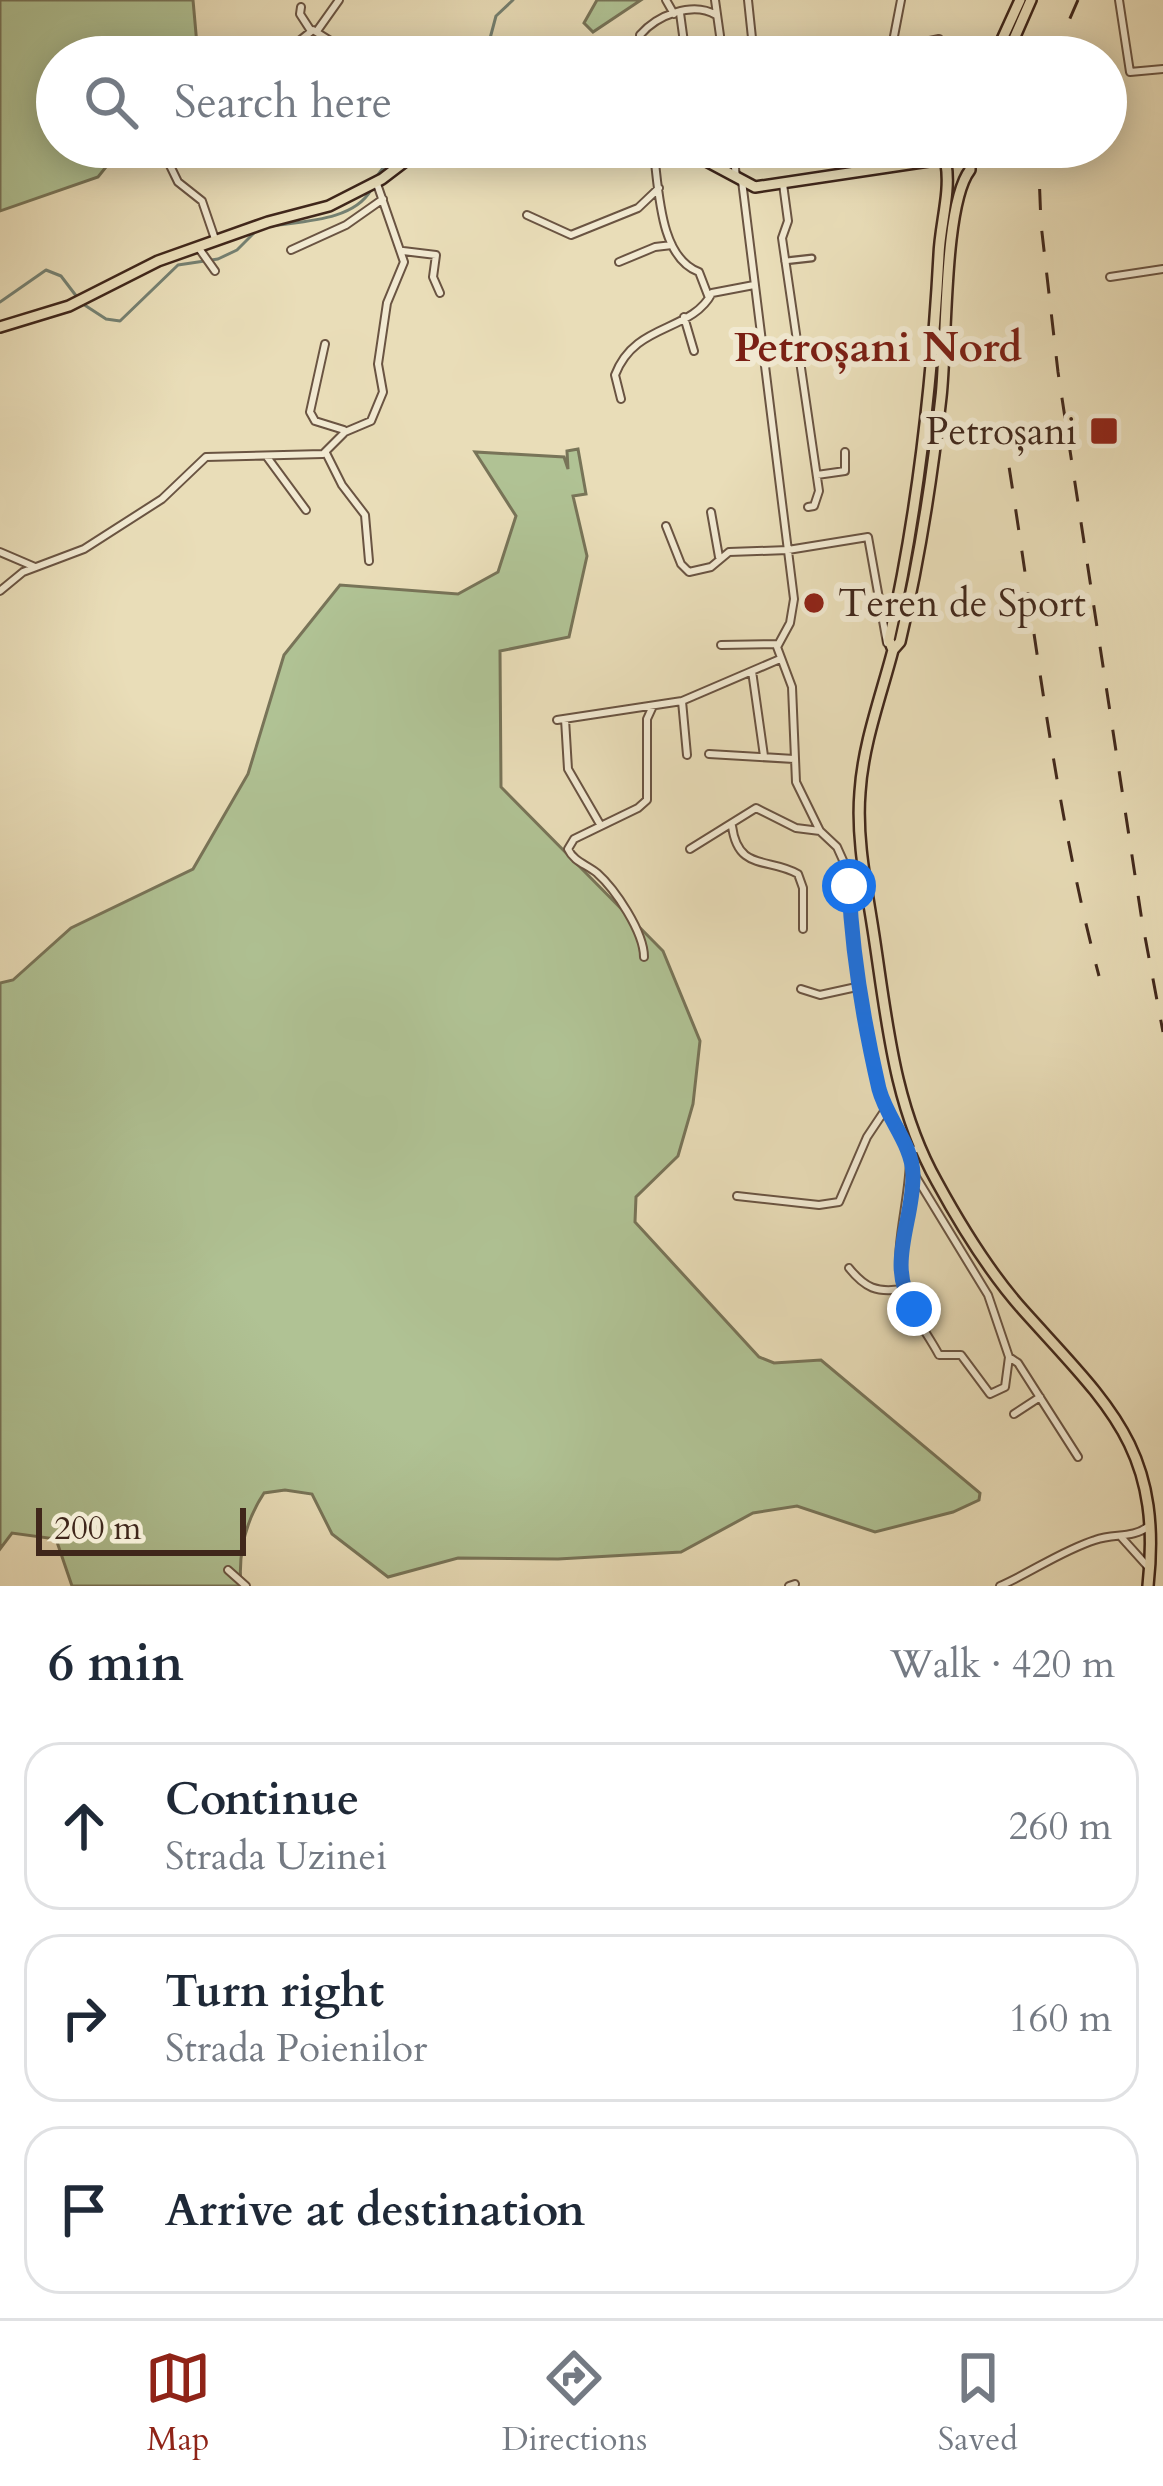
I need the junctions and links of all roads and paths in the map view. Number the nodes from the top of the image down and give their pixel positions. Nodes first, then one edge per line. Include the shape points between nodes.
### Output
1 (339, 0) edge
2 (666, 0) edge
3 (715, 0) edge
4 (748, 0) edge
5 (901, 0) edge
6 (1020, 0) edge
7 (1031, 0) edge
8 (1119, 0) edge
9 (301, 7) dead end
10 (676, 13) junction
11 (716, 15) junction
12 (314, 31) junction
13 (307, 36) edge
14 (322, 36) edge
15 (642, 36) edge
16 (681, 36) edge
17 (719, 36) edge
18 (752, 36) edge
19 (894, 36) edge
20 (1004, 36) edge
21 (1015, 36) edge
22 (1124, 36) edge
23 (1127, 52) edge
24 (1163, 69) edge
25 (171, 168) edge
26 (394, 168) edge
27 (656, 168) edge
28 (719, 168) edge
29 (737, 168) edge
30 (898, 168) edge
31 (950, 168) edge
32 (956, 168) edge
33 (970, 168) edge
34 (891, 169) joint
35 (963, 178) junction
36 (739, 180) junction
37 (371, 184) junction
38 (783, 184) junction
39 (659, 188) junction
40 (383, 200) junction
41 (526, 215) dead end
42 (216, 241) junction
43 (671, 245) junction
44 (198, 248) junction
45 (291, 250) dead end
46 (403, 251) junction
47 (812, 258) dead end
48 (785, 261) junction
49 (619, 262) dead end
50 (211, 265) dead end
51 (1162, 269) edge
52 (1110, 277) dead end
53 (1163, 284) edge
54 (755, 285) junction
55 (440, 293) dead end
56 (709, 298) junction
57 (684, 317) junction
58 (0, 327) edge
59 (325, 344) dead end
60 (694, 351) dead end
61 (938, 365) junction
62 (621, 399) dead end
63 (345, 432) junction
64 (845, 452) dead end
65 (326, 453) junction
66 (267, 457) junction
67 (817, 475) junction
68 (808, 507) dead end
69 (307, 510) dead end
70 (712, 512) dead end
71 (665, 526) dead end
72 (788, 550) junction
73 (0, 552) edge
74 (719, 557) junction
75 (370, 561) dead end
76 (35, 567) junction
77 (0, 591) edge
78 (899, 596) junction
79 (877, 597) junction
80 (778, 644) junction
81 (721, 645) dead end
82 (893, 650) junction
83 (780, 659) junction
84 (752, 671) junction
85 (682, 701) junction
86 (653, 706) junction
87 (709, 754) dead end
88 (687, 755) dead end
89 (764, 757) junction
90 (794, 760) junction
91 (601, 826) junction
92 (732, 826) junction
93 (823, 834) junction
94 (690, 849) dead end
95 (803, 928) dead end
96 (644, 956) dead end
97 (861, 986) junction
98 (801, 989) dead end
99 (886, 1108) junction
100 (915, 1150) junction
101 (913, 1172) junction
102 (737, 1196) dead end
103 (849, 1268) dead end
104 (902, 1289) junction
105 (1009, 1357) junction
106 (1040, 1397) junction
107 (1014, 1414) dead end
108 (1078, 1457) dead end
109 (1152, 1524) junction
110 (1119, 1537) junction
111 (1150, 1566) junction
112 (228, 1570) dead end
113 (246, 1586) edge
114 (1000, 1586) edge
115 (1148, 1586) edge

1 - 12 street
2 - 10 street
3 - 11 street
4 - 18 street
5 - 19 street
6 - 20 main road
7 - 21 main road
8 - 22 street
9 - 12 street
10 - 11 street
10 - 15 street
10 - 16 street
11 - 17 street
12 - 13 street
12 - 14 street
23 - 24 street via 1130,72
25 - 42 street via 206,208
26 - 37 main road
27 - 39 street
28 - 36 main road
29 - 36 street
30 - 34 main road
31 - 61 main road
32 - 35 main road
33 - 35 main road
34 - 38 main road
35 - 61 main road
36 - 38 main road
36 - 54 street
37 - 40 street
37 - 42 main road via 317,212
38 - 48 street
39 - 41 street via 644,205 572,235
39 - 43 street
40 - 45 street
40 - 46 street
42 - 44 main road
43 - 49 street
43 - 56 street via 684,267 699,272
44 - 50 street
44 - 58 main road via 69,306
46 - 55 street via 436,255
46 - 63 street via 378,364 381,401 371,421
47 - 48 street
48 - 67 street
51 - 52 street
51 - 53 street
54 - 56 street
54 - 72 street
56 - 57 street
57 - 60 street
57 - 62 street via 630,348 615,375
59 - 63 street via 310,412
61 - 78 main road
61 - 82 main road via 918,556
63 - 65 street
64 - 67 street via 845,471
65 - 66 street
65 - 75 street via 365,515
66 - 69 street
66 - 76 street via 206,458 84,549
67 - 68 street via 817,500
70 - 74 street
71 - 74 street via 689,572
72 - 74 street
72 - 79 street via 868,537
72 - 80 street via 793,607
73 - 76 street
76 - 77 street
78 - 79 street
78 - 82 main road
79 - 82 street
80 - 81 street
80 - 83 street
82 - 100 main road via 862,775 859,831 895,1072
83 - 84 street
83 - 90 street via 792,687
84 - 85 street
84 - 89 street
85 - 86 street
85 - 88 street
86 - 91 street via 647,800
86 - 91 street via 561,719 568,769
87 - 89 street
89 - 90 street
90 - 93 street via 799,790
91 - 96 street via 574,839 569,854 603,879 633,920
92 - 93 street via 756,808
92 - 94 street
92 - 95 street via 748,858 798,874
93 - 97 street via 846,867
97 - 98 street via 820,995
97 - 99 street
99 - 100 street
99 - 102 street via 838,1202
100 - 101 street
100 - 109 main road via 1005,1287 1120,1423 1146,1480
101 - 104 street
101 - 105 street via 988,1295
103 - 104 street via 878,1291
104 - 105 street via 939,1355 962,1354 990,1394 1005,1387
105 - 106 street
106 - 107 street
106 - 108 street
109 - 110 street
109 - 111 main road
110 - 111 street
110 - 114 street via 1086,1543
111 - 115 main road
112 - 113 street

